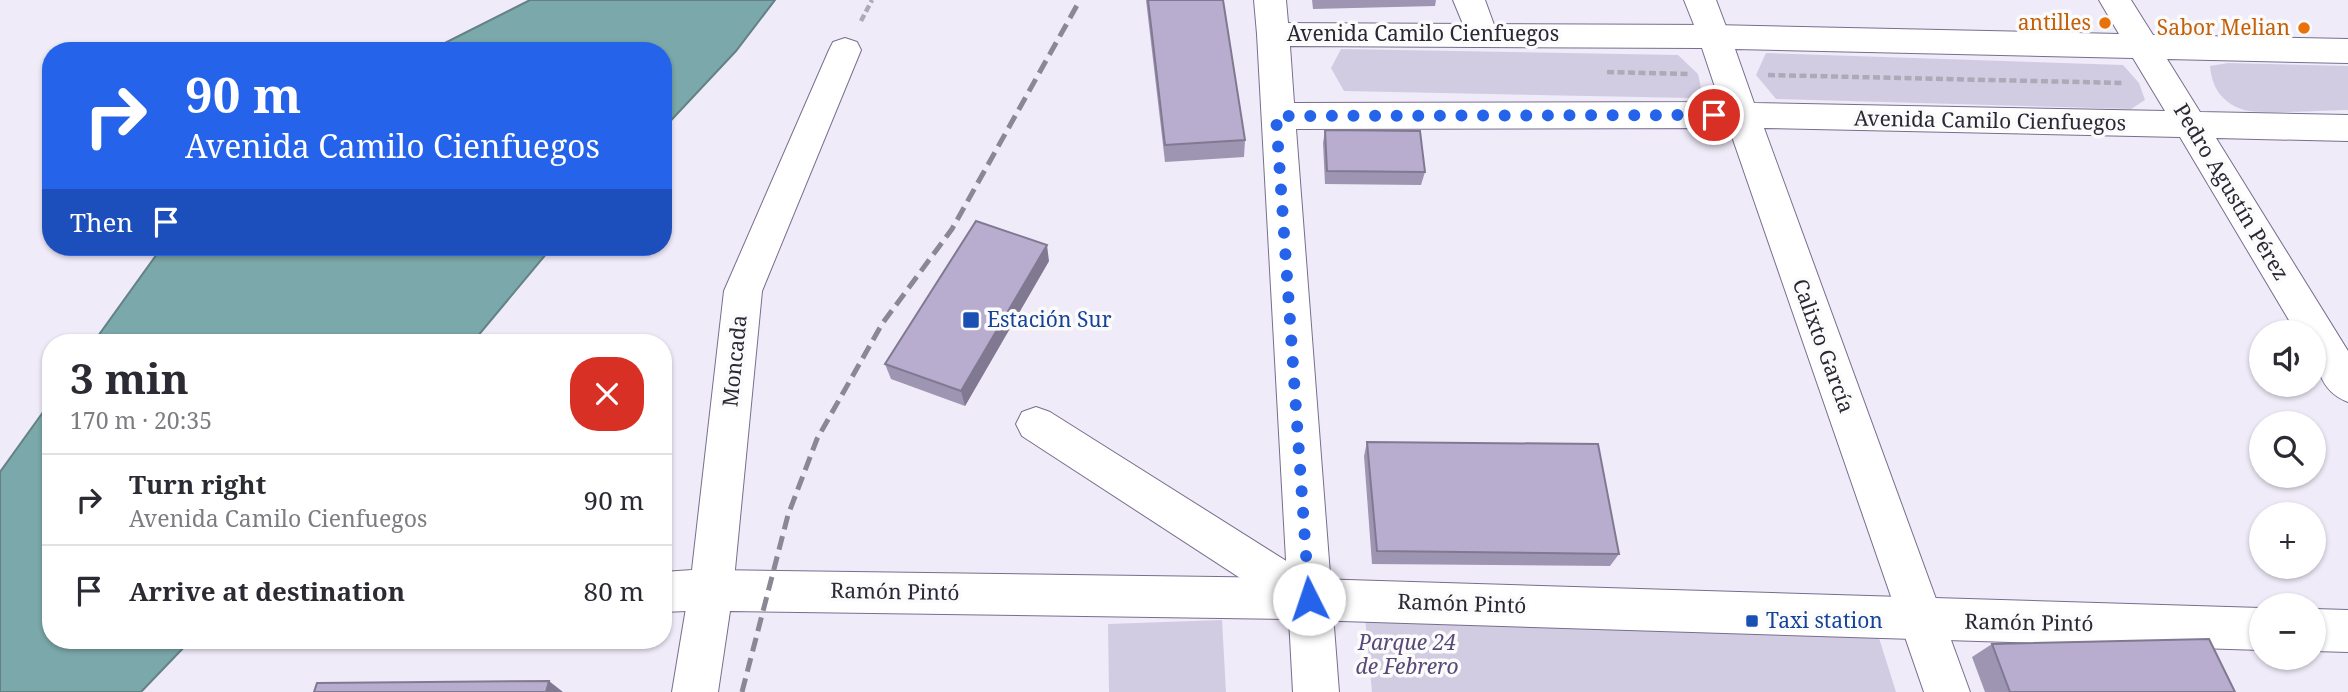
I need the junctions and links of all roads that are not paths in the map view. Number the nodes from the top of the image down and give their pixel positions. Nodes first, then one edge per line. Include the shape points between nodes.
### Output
1 (1270, 0) edge
2 (1469, 0) edge
3 (1700, 0) edge
4 (2115, 0) edge
5 (1481, 33) junction
6 (1273, 34) junction
7 (1714, 37) junction
8 (2143, 46) junction
9 (845, 50) dead end
10 (2348, 51) edge
11 (1741, 115) junction
12 (1276, 116) junction
13 (2191, 125) junction
14 (2348, 128) edge
15 (2348, 385) edge
16 (1036, 424) dead end
17 (711, 590) junction
18 (672, 592) edge
19 (1309, 599) junction
20 (1921, 621) junction
21 (2249, 629) edge
22 (2326, 630) edge
23 (2348, 631) edge
24 (695, 692) edge
25 (1315, 692) edge
26 (1947, 692) edge

1 - 6 main road
2 - 5 main road
3 - 7 main road, Calixto García
4 - 8 main road, Pedro Agustín Pérez
5 - 6 main road, Avenida Camilo Cienfuegos
5 - 7 main road, Avenida Camilo Cienfuegos
6 - 12 main road, Avenida Camilo Cienfuegos
7 - 8 main road, Avenida Camilo Cienfuegos
7 - 11 main road, Calixto García
8 - 10 main road, Avenida Camilo Cienfuegos
8 - 13 main road, Pedro Agustín Pérez
9 - 17 main road, Moncada via 743,291
11 - 12 main road, Avenida Camilo Cienfuegos
11 - 13 main road, Avenida Camilo Cienfuegos
11 - 20 main road, Calixto García
12 - 19 main road
13 - 14 main road, Avenida Camilo Cienfuegos
13 - 15 main road, Pedro Agustín Pérez
16 - 19 main road
17 - 18 main road, Ramón Pintó
17 - 19 main road, Ramón Pintó
17 - 24 main road, Moncada
19 - 20 main road, Ramón Pintó
19 - 25 main road
20 - 21 main road, Ramón Pintó
20 - 26 main road, Calixto García
22 - 23 main road

